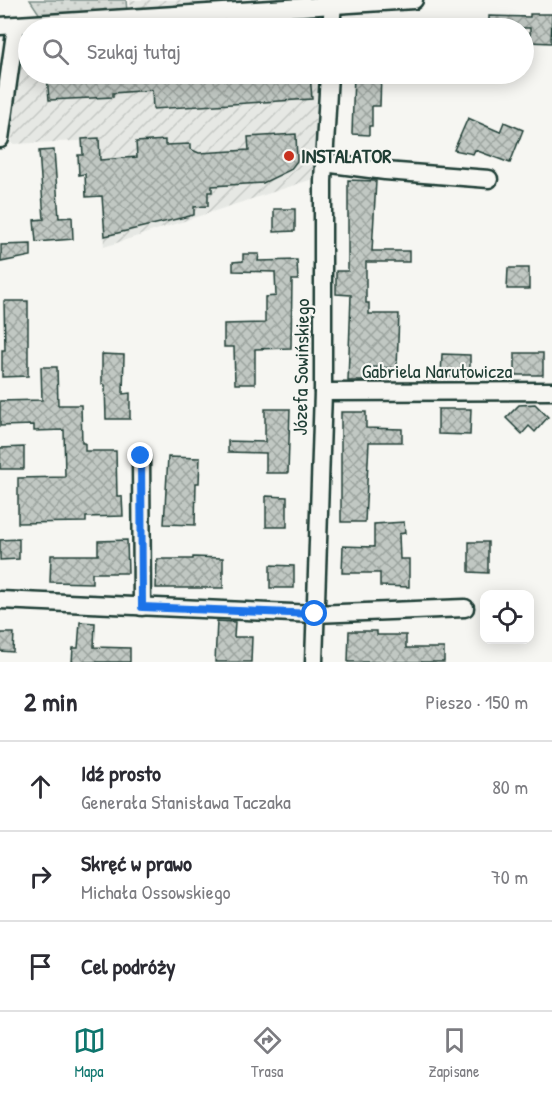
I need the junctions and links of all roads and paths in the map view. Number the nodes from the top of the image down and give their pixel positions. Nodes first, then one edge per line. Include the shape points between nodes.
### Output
1 (414, 0) edge
2 (333, 4) junction
3 (126, 18) edge
4 (332, 18) edge
5 (8, 26) edge
6 (328, 84) edge
7 (0, 139) edge
8 (324, 163) junction
9 (489, 179) dead end
10 (552, 391) edge
11 (323, 392) junction
12 (141, 456) dead end
13 (0, 600) edge
14 (142, 607) junction
15 (465, 608) dead end
16 (315, 614) junction
17 (314, 662) edge

1 - 2 street
2 - 3 street
2 - 4 street
5 - 7 street
6 - 8 street, Józefa Sowińskiego
8 - 9 street
8 - 11 street, Józefa Sowińskiego
10 - 11 street, Gabriela Narutowicza
11 - 16 street, Józefa Sowińskiego
12 - 14 street
13 - 14 street
14 - 16 street
15 - 16 street
16 - 17 street, Józefa Sowińskiego

